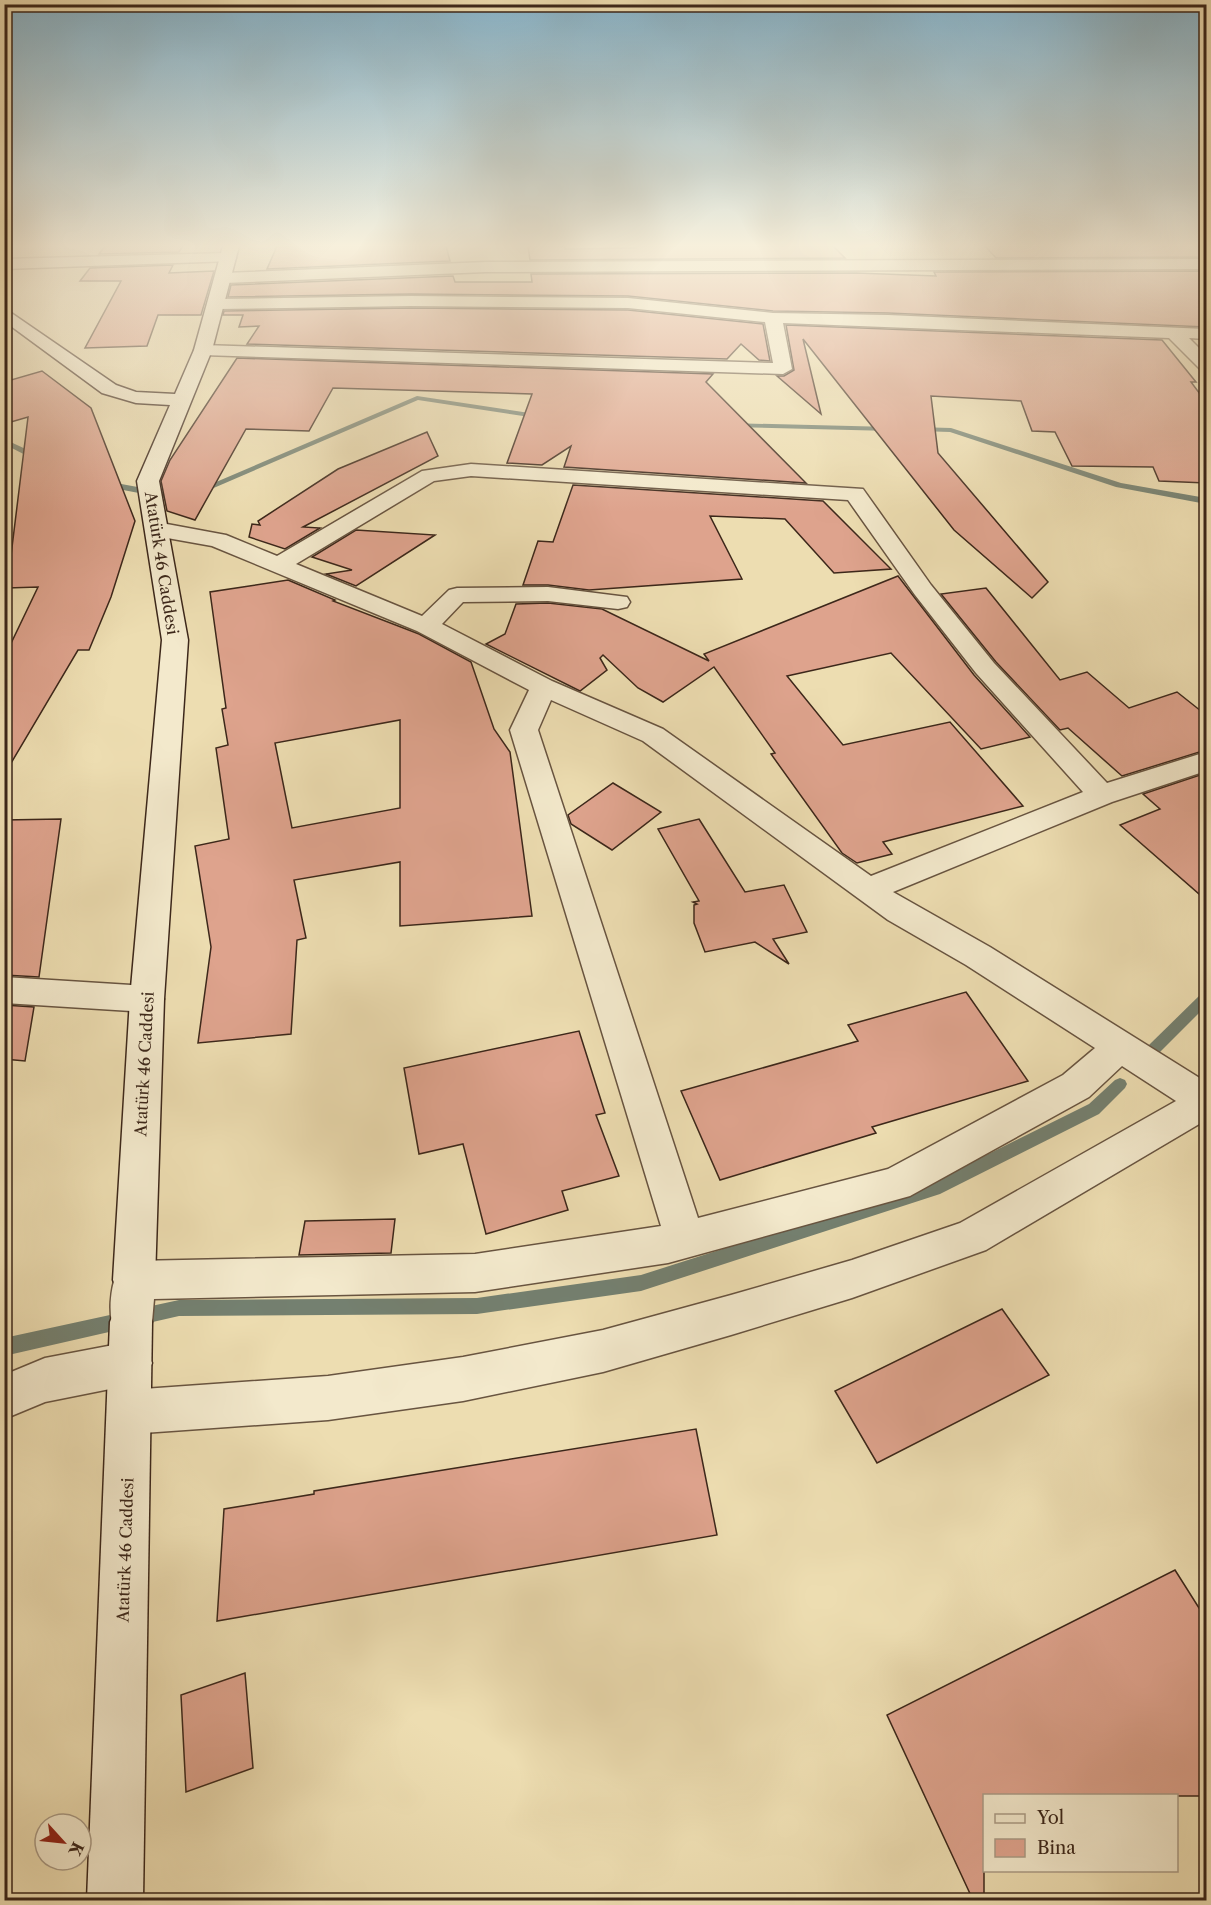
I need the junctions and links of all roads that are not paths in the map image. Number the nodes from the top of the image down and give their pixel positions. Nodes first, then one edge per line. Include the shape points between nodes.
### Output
1 (34, 335) edge
2 (207, 335) edge
3 (776, 335) edge
4 (1176, 335) edge
5 (202, 350) junction
6 (1206, 365) edge
7 (182, 399) junction
8 (152, 504) junction
9 (278, 565) junction
10 (618, 602) dead end
11 (426, 626) junction
12 (543, 687) junction
13 (1206, 761) edge
14 (1102, 795) junction
15 (867, 890) junction
16 (4, 990) edge
17 (147, 999) junction
18 (1121, 1046) junction
19 (1206, 1102) edge
20 (685, 1240) junction
21 (131, 1322) junction
22 (25, 1382) edge
23 (4, 1397) edge
24 (129, 1412) junction
25 (115, 1900) edge

1 - 7 street via 126,397
2 - 5 street, Atatürk 46 Caddesi
3 - 5 street via 783,369
4 - 6 street
5 - 7 street, Atatürk 46 Caddesi
7 - 8 street, Atatürk 46 Caddesi
8 - 9 street via 218,540
8 - 17 street, Atatürk 46 Caddesi via 175,640
9 - 11 street
9 - 14 street via 429,475 471,470 855,494 985,668
10 - 11 street via 548,594 457,595
11 - 12 street
12 - 15 street via 653,735
12 - 20 street via 524,730
13 - 14 street
14 - 15 street
15 - 18 street
16 - 17 street
17 - 21 street, Atatürk 46 Caddesi
18 - 19 street
18 - 20 street via 1076,1086 896,1184
19 - 24 street via 972,1237 852,1279 731,1315 603,1351 463,1379 328,1398
20 - 21 street
21 - 22 street
21 - 24 street, Atatürk 46 Caddesi
22 - 23 street
24 - 25 street, Atatürk 46 Caddesi

